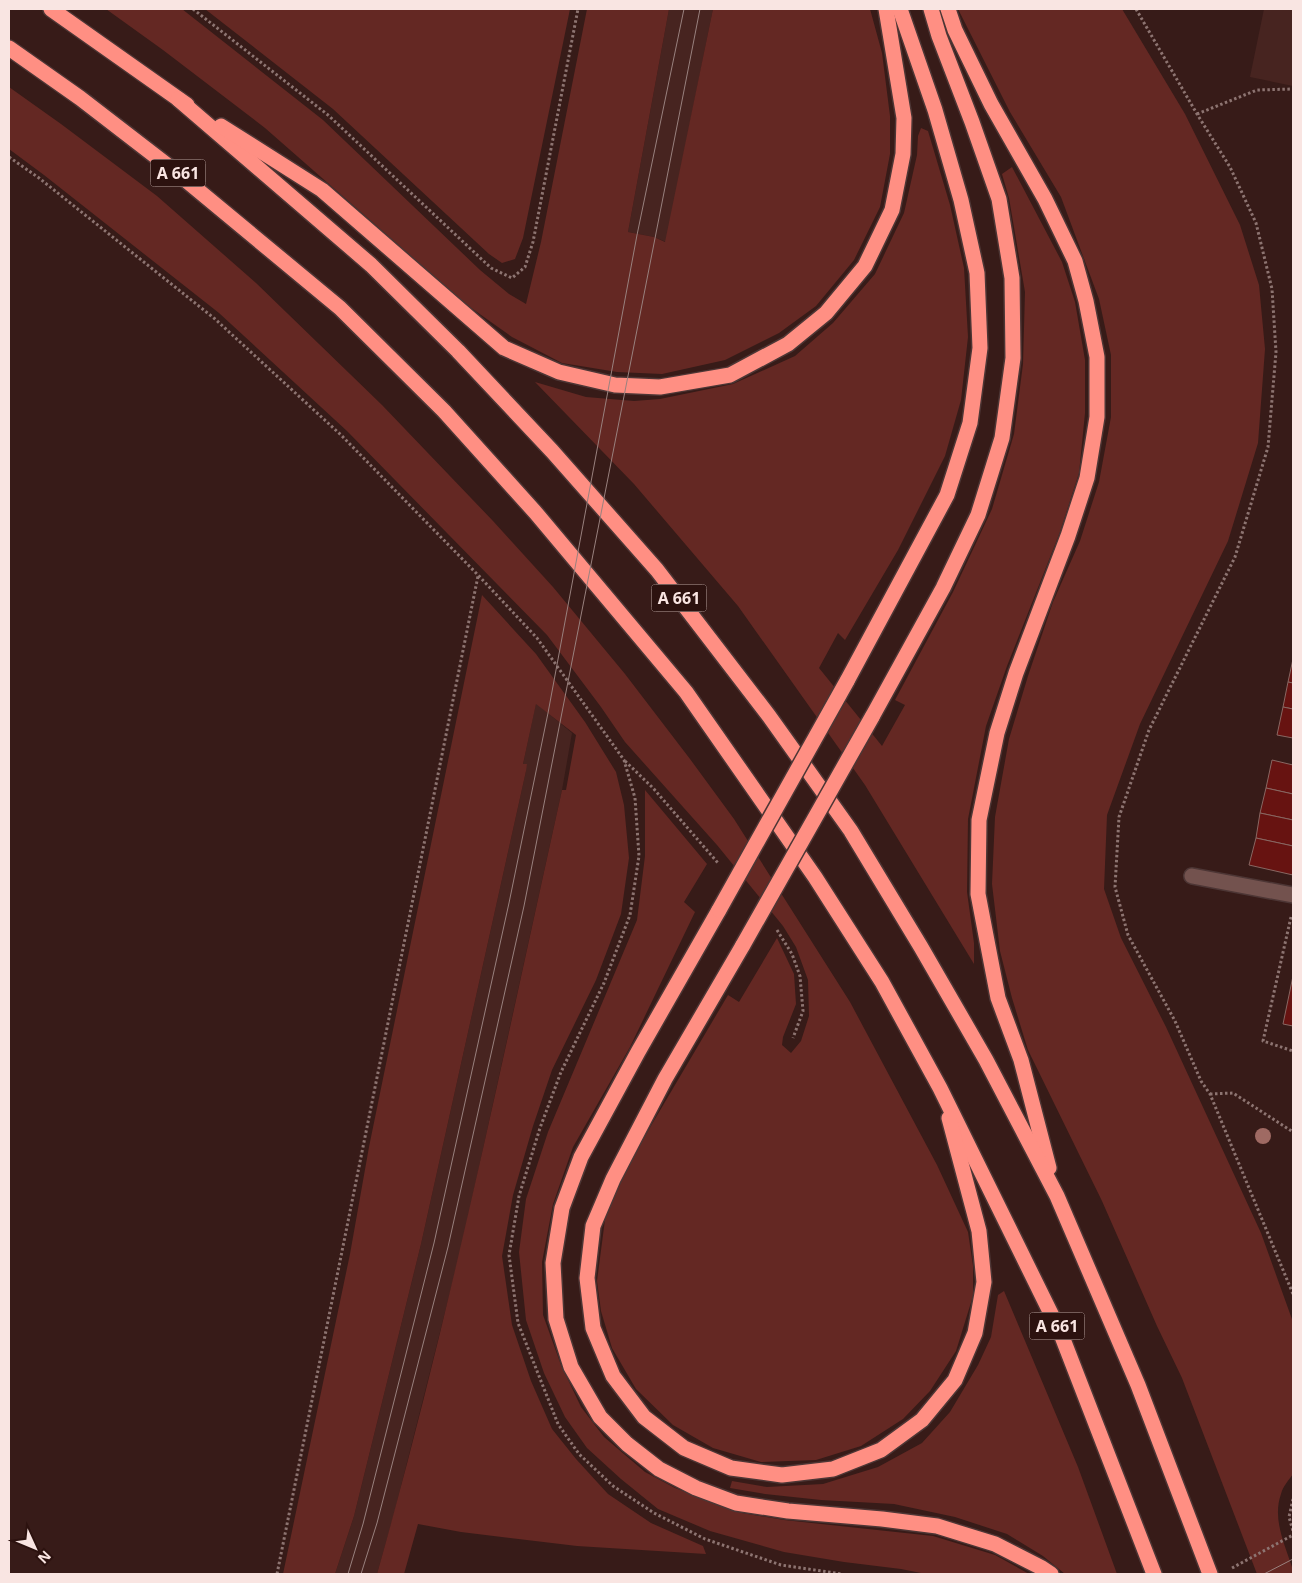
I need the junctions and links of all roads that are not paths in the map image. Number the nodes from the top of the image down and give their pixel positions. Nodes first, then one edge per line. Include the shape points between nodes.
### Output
1 (51, 9) edge
2 (886, 9) edge
3 (900, 9) edge
4 (931, 9) edge
5 (948, 9) edge
6 (9, 48) edge
7 (178, 99) junction
8 (1192, 876) dead end
9 (1293, 895) edge
10 (940, 1088) junction
11 (1057, 1196) junction
12 (1051, 1574) edge
13 (1154, 1574) edge
14 (1210, 1574) edge

1 - 7 highway, A 661
2 - 7 highway via 904,118 903,154 892,210 865,266 826,313 788,344 730,375 660,387 615,385 559,372 504,348 322,190
3 - 12 highway, bridge via 935,110 961,200 977,273 980,348 970,423 947,495 847,682 581,1157 562,1208 553,1263 556,1319 571,1368 600,1417 659,1469 736,1503 937,1526 995,1544
4 - 10 highway, bridge via 999,198 1012,278 1014,358 1002,438 978,515 943,588 665,1079 613,1179 593,1226 587,1278 593,1328 613,1376 644,1416 684,1448 731,1468 782,1475 833,1469 881,1450 922,1420 955,1380 976,1333 984,1282 979,1231
5 - 11 highway via 991,104 1045,199 1075,261 1097,357 1097,417 1087,478 997,733 979,820 978,894 998,998 1021,1060
6 - 10 highway, A 661 via 176,172 340,308 444,411 535,512 686,692 742,770 815,876 882,982
7 - 11 highway, A 661 via 372,265 545,443 657,570 769,716 851,832 986,1060
8 - 9 street
10 - 13 highway, A 661 via 1061,1334
11 - 14 highway, A 661 via 1138,1385

